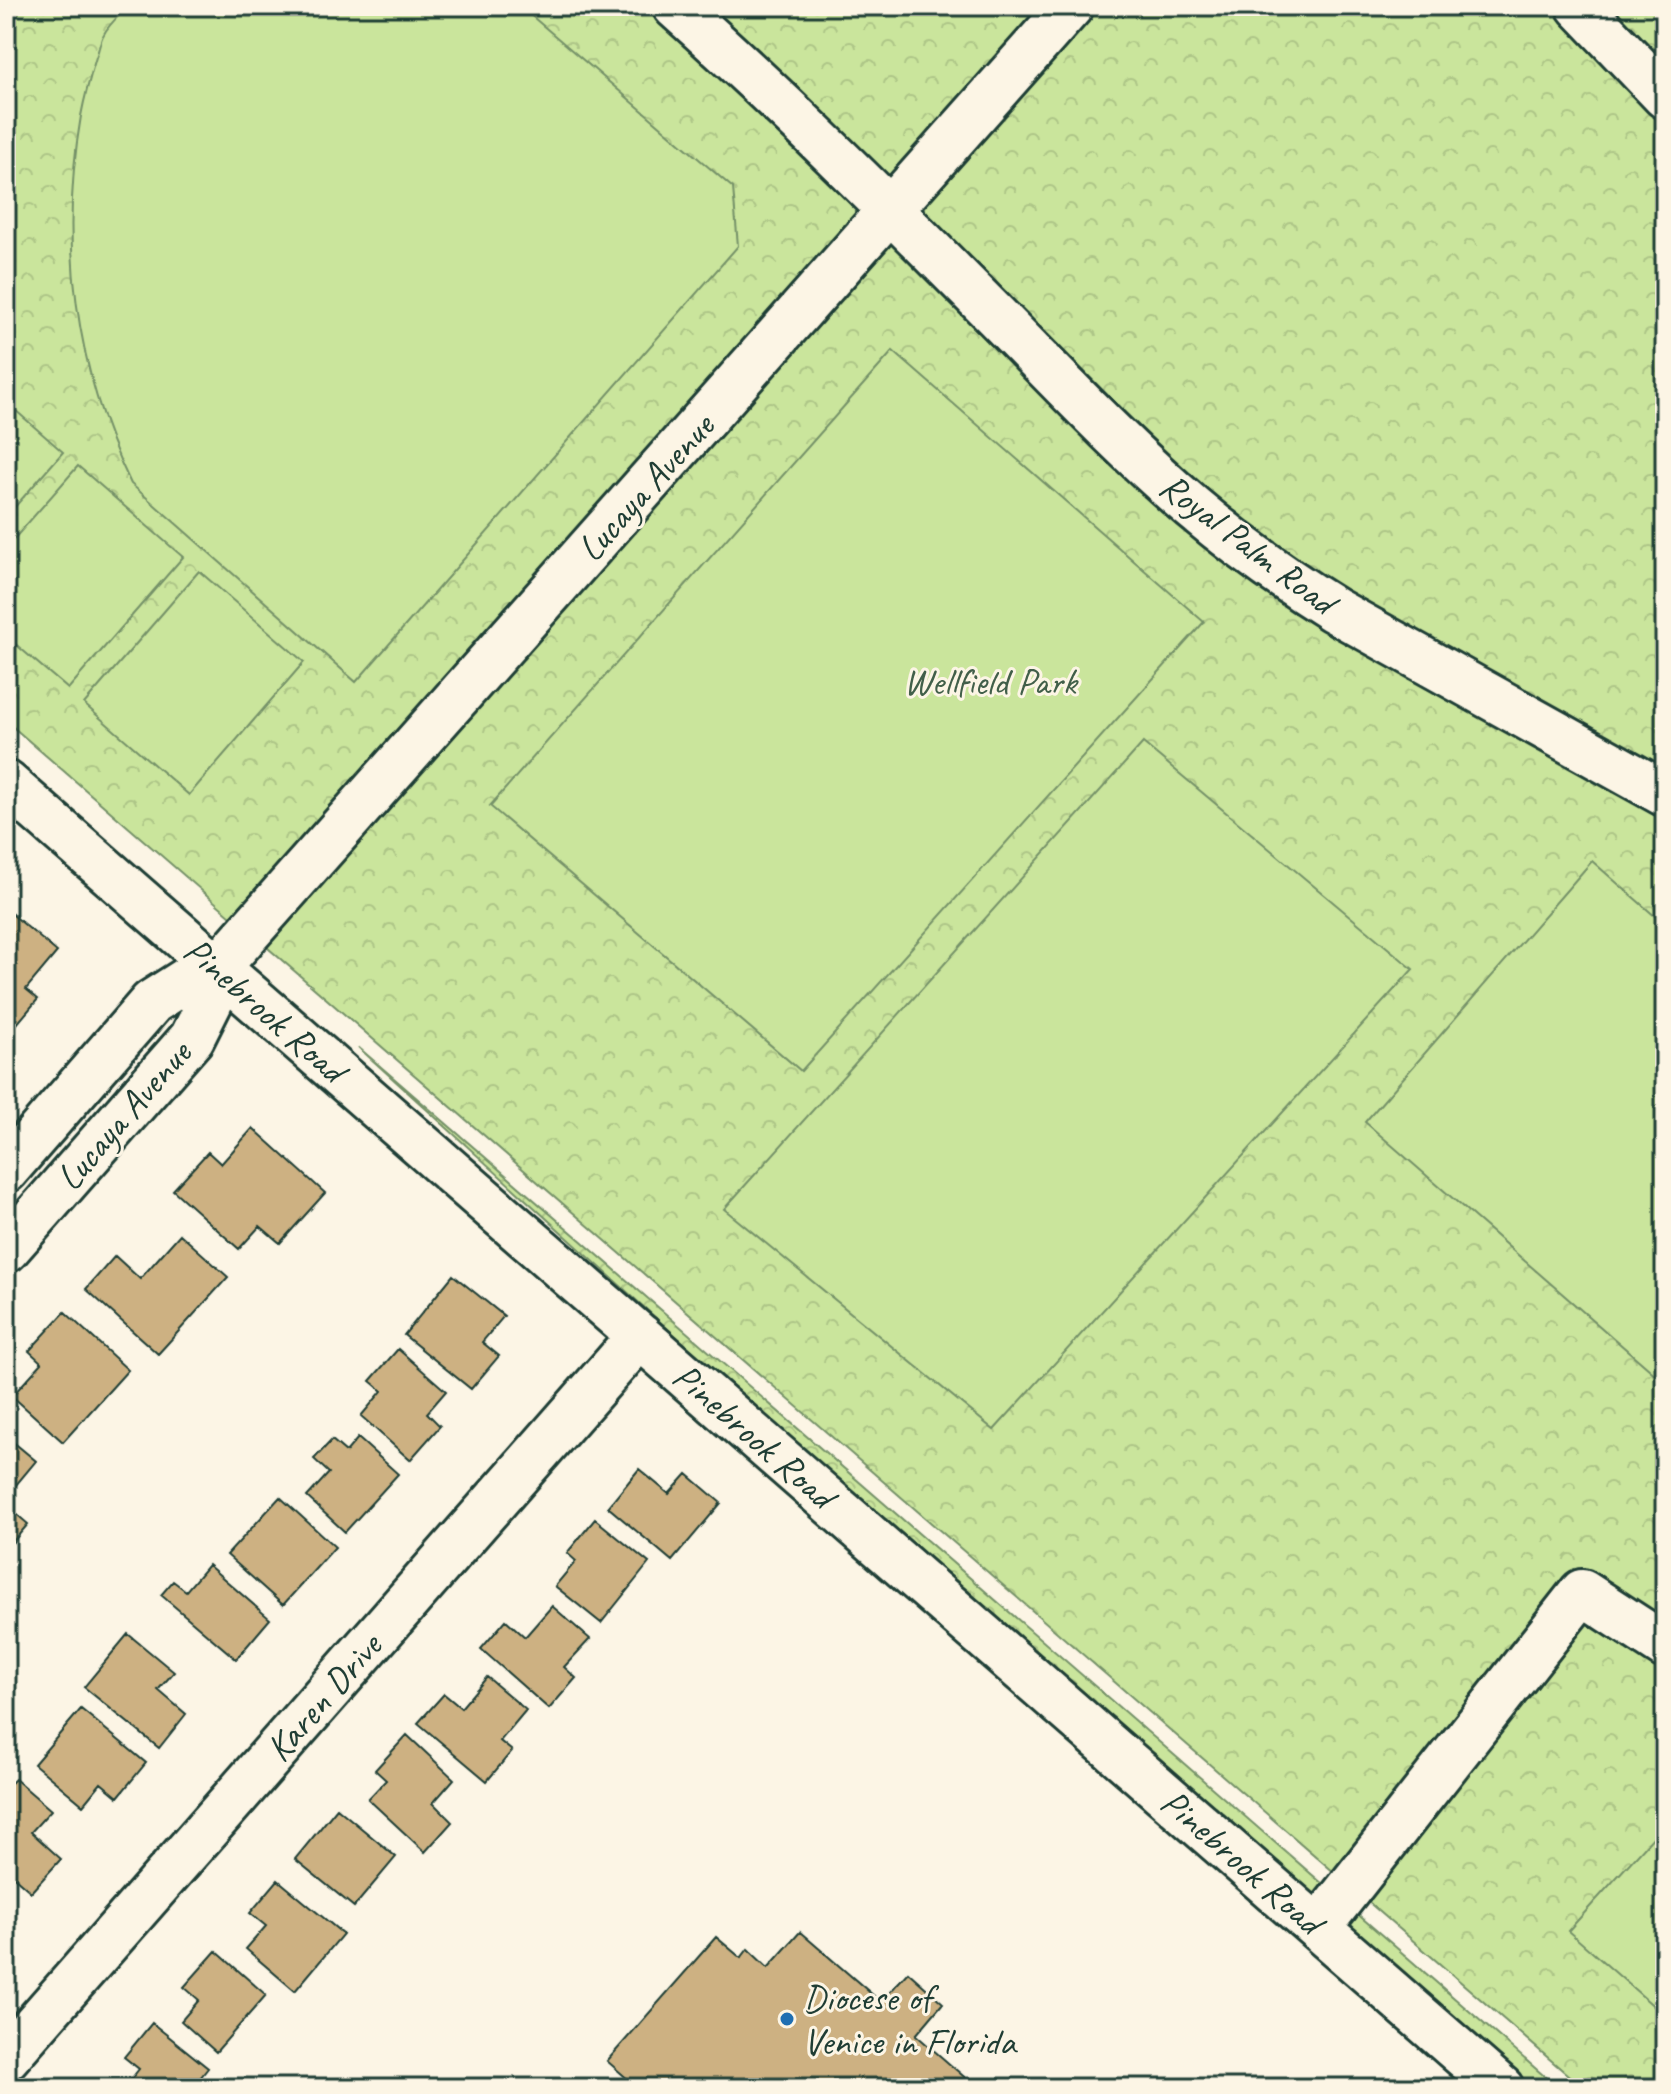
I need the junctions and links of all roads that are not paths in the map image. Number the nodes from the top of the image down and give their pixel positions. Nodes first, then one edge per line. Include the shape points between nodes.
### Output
1 (675, 6) edge
2 (1071, 6) edge
3 (1579, 6) edge
4 (1665, 96) edge
5 (891, 211) junction
6 (6, 783) edge
7 (1665, 794) edge
8 (217, 968) junction
9 (6, 1170) edge
10 (6, 1250) edge
11 (640, 1336) junction
12 (1665, 1646) edge
13 (1318, 1928) junction
14 (6, 2058) edge
15 (1501, 2088) edge

1 - 5 street, Royal Palm Road
2 - 5 street, Lucaya Avenue
3 - 4 street
5 - 7 street, Royal Palm Road via 1130,451 1245,550 1334,610
5 - 8 street, Lucaya Avenue
6 - 8 street, Pinebrook Road
8 - 9 street, Lucaya Avenue via 152,1002
8 - 10 street, Lucaya Avenue via 210,1002 192,1038
8 - 11 street, Pinebrook Road
11 - 13 street, Pinebrook Road
11 - 14 street, Karen Drive
12 - 13 street via 1582,1592
13 - 15 street, Pinebrook Road

